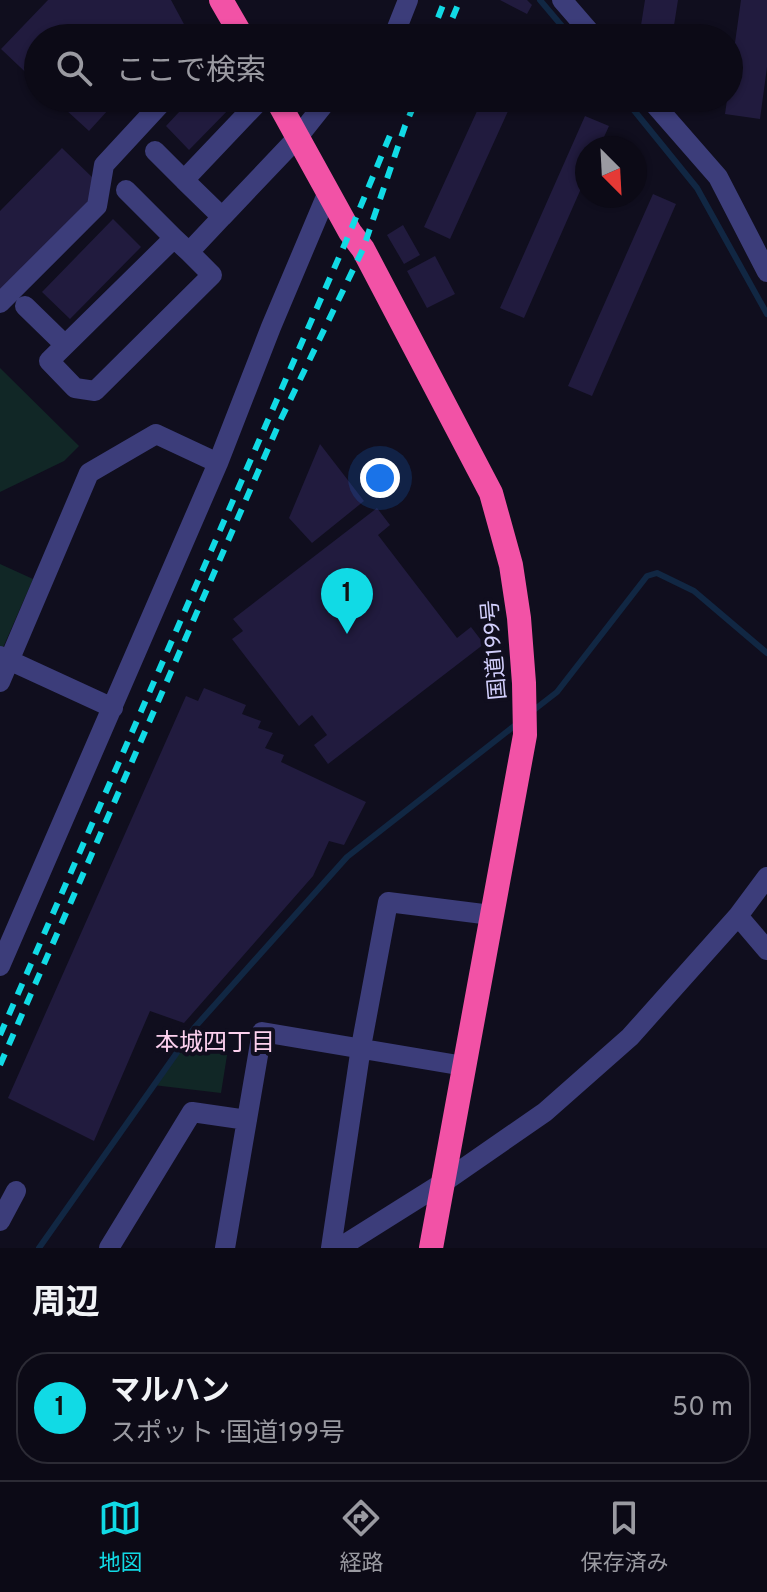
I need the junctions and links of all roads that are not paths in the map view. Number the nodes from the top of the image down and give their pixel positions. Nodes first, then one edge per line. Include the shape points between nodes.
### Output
1 (221, 0) edge
2 (408, 0) edge
3 (562, 0) edge
4 (230, 24) edge
5 (399, 24) edge
6 (583, 24) edge
7 (153, 112) edge
8 (249, 112) edge
9 (284, 112) edge
10 (318, 112) edge
11 (661, 112) edge
12 (298, 137) junction
13 (155, 151) dead end
14 (184, 180) junction
15 (126, 190) dead end
16 (328, 192) junction
17 (222, 217) junction
18 (182, 245) junction
19 (767, 272) edge
20 (0, 303) edge
21 (25, 306) dead end
22 (65, 345) junction
23 (218, 463) junction
24 (5, 659) edge
25 (0, 682) edge
26 (113, 708) junction
27 (767, 877) edge
28 (491, 915) junction
29 (738, 916) junction
30 (767, 950) edge
31 (0, 966) edge
32 (361, 1047) junction
33 (464, 1066) junction
34 (247, 1120) junction
35 (444, 1182) junction
36 (16, 1191) dead end
37 (0, 1221) edge
38 (109, 1248) edge
39 (225, 1248) edge
40 (331, 1248) edge
41 (339, 1248) edge
42 (431, 1248) edge

1 - 4 highway
2 - 5 street
3 - 6 street
7 - 20 street via 104,165 97,206
8 - 14 street
9 - 12 highway, 国道199号
10 - 12 street
11 - 19 street via 718,177
12 - 16 highway, 国道199号
12 - 17 street
13 - 14 street
14 - 17 street
15 - 18 street
16 - 23 street
16 - 28 highway, 国道199号 via 491,493 511,565 525,735
17 - 18 street
18 - 22 street
18 - 22 street via 212,275 95,391 75,388 49,361
21 - 22 street
23 - 24 street via 156,434 89,473
23 - 26 street
24 - 25 street
24 - 26 street
26 - 31 street
27 - 29 street
28 - 32 street via 388,902
28 - 33 highway, 国道199号
29 - 30 street
29 - 35 street via 630,1037 545,1112
32 - 33 street
32 - 34 street via 262,1032
32 - 40 street
33 - 35 highway, 国道199号
34 - 38 street via 192,1112
34 - 39 street
35 - 41 street
35 - 42 highway, 国道199号
36 - 37 street

